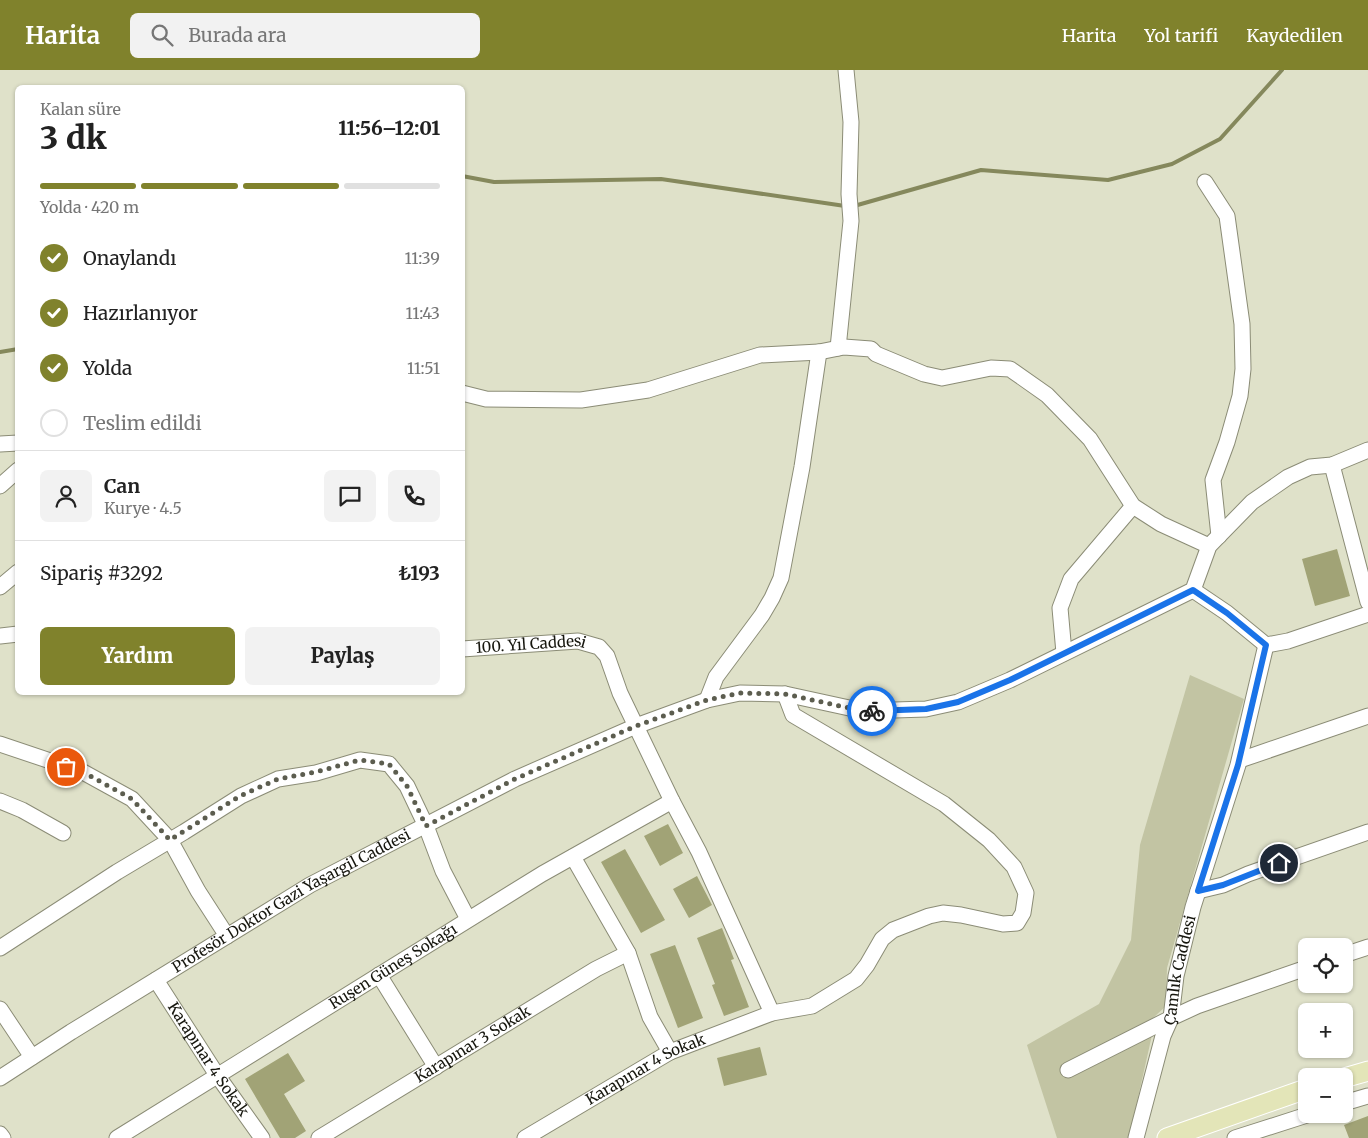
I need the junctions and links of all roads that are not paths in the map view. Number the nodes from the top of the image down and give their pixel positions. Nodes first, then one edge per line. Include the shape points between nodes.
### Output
1 (846, 70) edge
2 (1205, 182) dead end
3 (838, 348) junction
4 (819, 352) junction
5 (465, 395) edge
6 (15, 443) edge
7 (0, 444) edge
8 (1368, 450) edge
9 (1332, 465) junction
10 (15, 473) edge
11 (0, 486) edge
12 (1133, 506) junction
13 (1214, 541) junction
14 (15, 574) edge
15 (0, 587) edge
16 (1193, 590) junction
17 (1368, 602) edge
18 (1368, 614) edge
19 (15, 634) edge
20 (0, 636) edge
21 (1266, 645) junction
22 (465, 649) edge
23 (1064, 654) junction
24 (785, 694) junction
25 (707, 700) junction
26 (1368, 716) edge
27 (636, 726) junction
28 (0, 744) edge
29 (1240, 760) junction
30 (0, 801) edge
31 (672, 801) junction
32 (426, 826) junction
33 (1368, 832) edge
34 (63, 833) dead end
35 (170, 840) junction
36 (572, 856) junction
37 (1198, 891) junction
38 (468, 919) junction
39 (227, 936) junction
40 (1368, 947) edge
41 (0, 948) edge
42 (1353, 952) edge
43 (628, 953) junction
44 (1298, 971) edge
45 (379, 975) junction
46 (156, 980) junction
47 (0, 1009) edge
48 (772, 1013) junction
49 (1171, 1018) junction
50 (670, 1052) junction
51 (32, 1057) junction
52 (436, 1066) junction
53 (1068, 1070) dead end
54 (1368, 1071) edge
55 (217, 1075) junction
56 (1353, 1075) edge
57 (0, 1078) edge
58 (1298, 1092) edge
59 (1368, 1096) edge
60 (1353, 1100) edge
61 (1298, 1119) edge
62 (0, 1134) edge
63 (1256, 1135) edge
64 (3, 1138) edge
65 (117, 1138) edge
66 (262, 1138) edge
67 (319, 1138) edge
68 (525, 1138) edge
69 (1136, 1138) edge
70 (1167, 1138) edge
71 (1236, 1138) edge

1 - 3 street via 852,122 851,221
2 - 13 street via 1227,216 1242,324 1240,396 1213,480
3 - 4 street
3 - 12 street via 871,349 924,374 942,378 991,368 1010,370 1046,395 1090,439
4 - 5 street via 760,355 648,390 581,400 486,399
4 - 25 street via 781,578 762,615 716,677
6 - 7 street
8 - 9 street
9 - 13 street via 1310,468 1288,477 1252,502
9 - 17 street
10 - 11 street
12 - 13 street via 1161,524
12 - 23 street via 1071,579 1060,608
13 - 16 street
14 - 15 street
16 - 21 street
16 - 23 street, Profesör Doktor Gazi Yaşargil Caddesi
18 - 21 street via 1288,641
19 - 20 street
21 - 29 street, Çamlık Caddesi
22 - 27 street, 100. Yıl Caddesi via 578,641 599,647 607,656 620,694
23 - 24 street, Profesör Doktor Gazi Yaşargil Caddesi via 967,698 926,709 863,711
24 - 25 street, Profesör Doktor Gazi Yaşargil Caddesi via 740,693
24 - 48 street, Karapınar 4 Sokak via 793,715 944,804 989,840 1014,866 1026,893 1023,913 1017,923 1003,924 944,913 893,930 882,939 856,979 812,1006
25 - 27 street, Profesör Doktor Gazi Yaşargil Caddesi
26 - 29 street
27 - 31 street, 100. Yıl Caddesi
27 - 32 street, Profesör Doktor Gazi Yaşargil Caddesi via 515,779
28 - 35 street via 83,772 132,799
29 - 37 street, Çamlık Caddesi
30 - 34 street
31 - 36 street, Ruşen Güneş Sokağı
31 - 48 street, 100. Yıl Caddesi via 699,852
32 - 35 street via 407,786 389,764 360,760 278,779 240,796
32 - 38 street via 443,871
32 - 39 street, Profesör Doktor Gazi Yaşargil Caddesi via 310,885
33 - 37 street via 1223,885
35 - 39 street
35 - 41 street
36 - 38 street, Ruşen Güneş Sokağı
36 - 43 street
37 - 49 street, Çamlık Caddesi via 1176,976
38 - 45 street, Ruşen Güneş Sokağı
39 - 46 street, Profesör Doktor Gazi Yaşargil Caddesi
40 - 42 street
43 - 50 street via 650,1017
43 - 52 street, Karapınar 3 Sokak
44 - 49 street
45 - 52 street
45 - 55 street, Ruşen Güneş Sokağı
46 - 51 street, Profesör Doktor Gazi Yaşargil Caddesi
46 - 55 street, Karapınar 4 Sokak
47 - 51 street
48 - 50 street, Karapınar 4 Sokak
49 - 53 street
49 - 69 street, Çamlık Caddesi via 1163,1036
50 - 68 street, Karapınar 4 Sokak
51 - 57 street, Profesör Doktor Gazi Yaşargil Caddesi
52 - 67 street, Karapınar 3 Sokak
54 - 56 main road
55 - 65 street, Ruşen Güneş Sokağı
55 - 66 street, Karapınar 4 Sokak
58 - 70 main road
59 - 60 street
61 - 63 street
62 - 64 street
63 - 71 street

